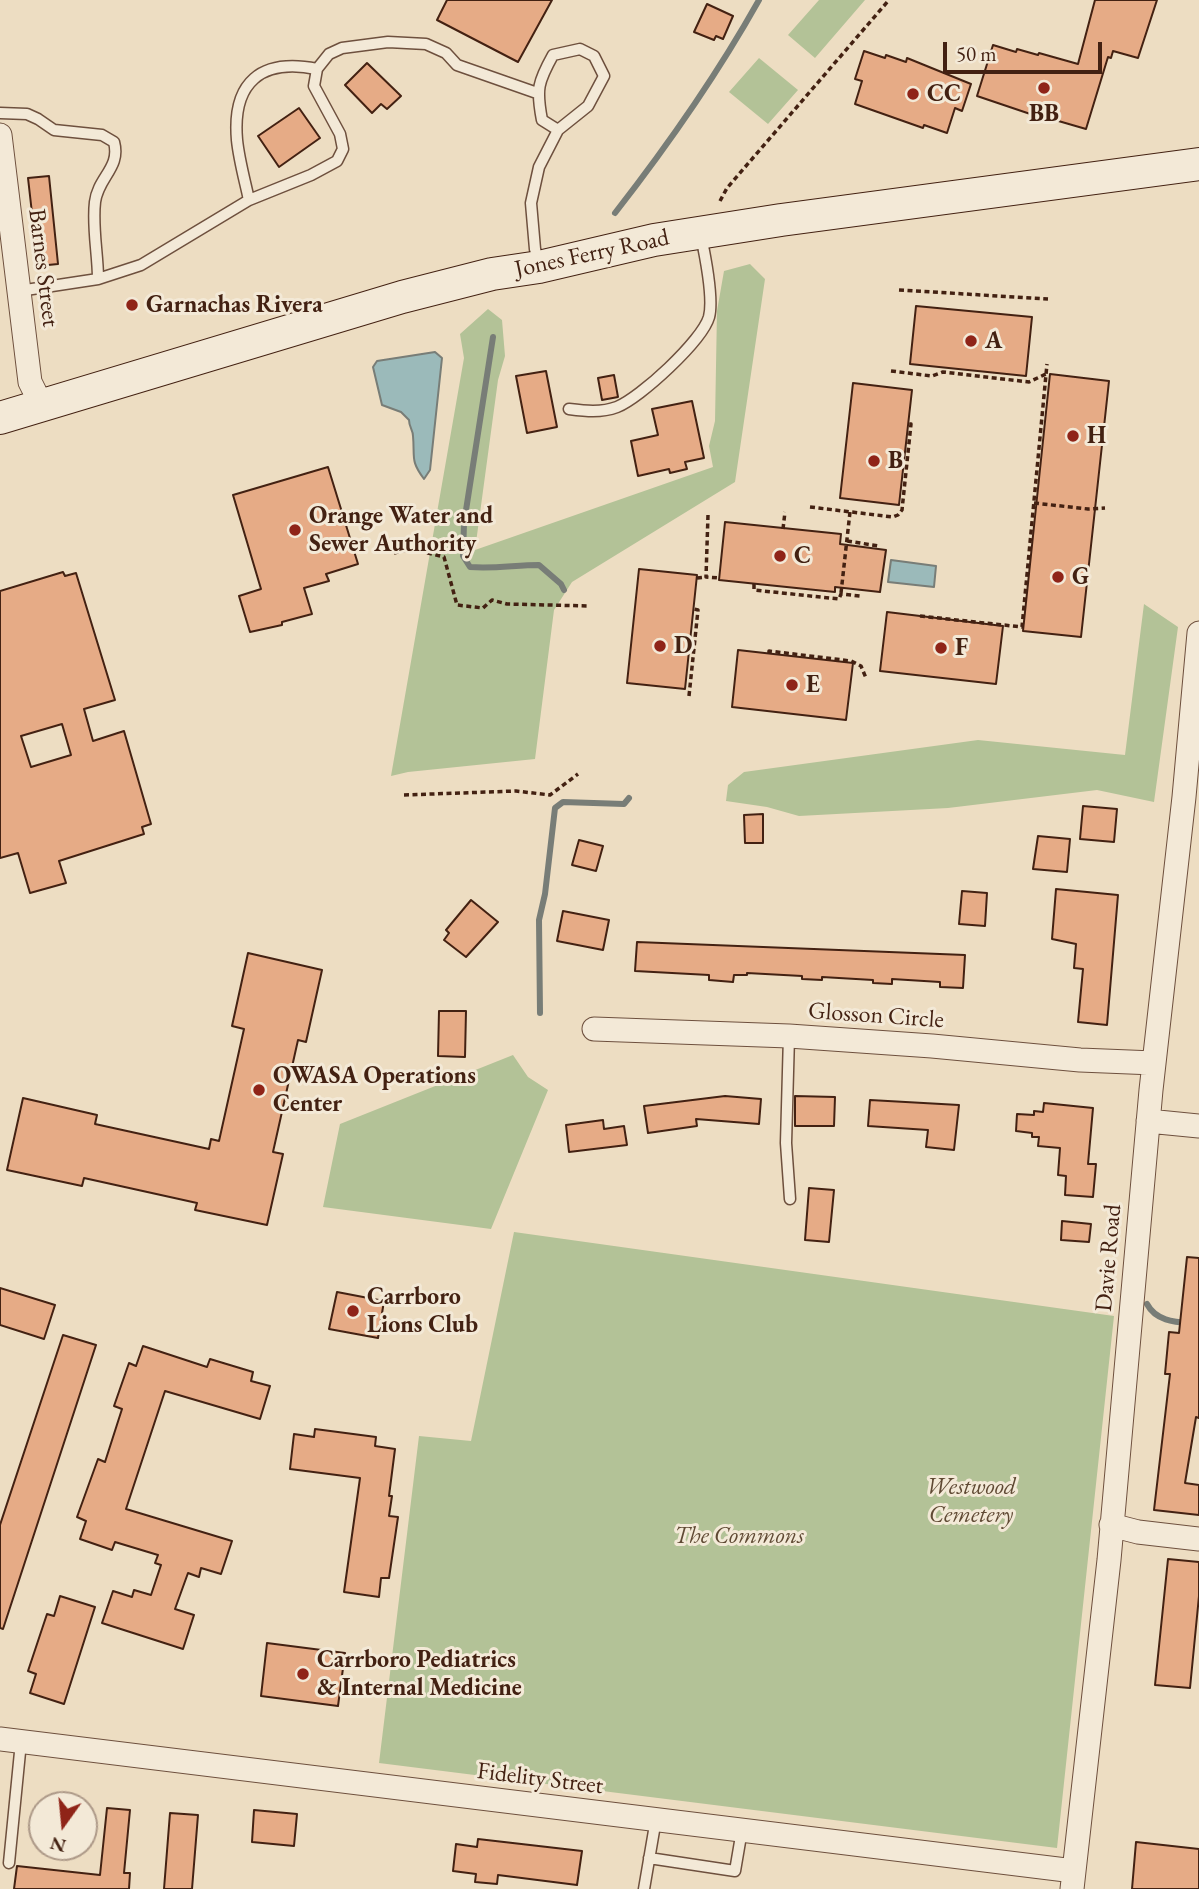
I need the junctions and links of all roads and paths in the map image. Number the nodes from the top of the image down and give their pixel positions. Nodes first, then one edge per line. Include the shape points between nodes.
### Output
1 (889, 0) edge
2 (317, 69) junction
3 (537, 93) junction
4 (0, 113) edge
5 (558, 130) junction
6 (0, 135) edge
7 (1199, 164) edge
8 (249, 200) junction
9 (720, 201) dead end
10 (701, 233) junction
11 (540, 267) junction
12 (98, 279) junction
13 (899, 290) dead end
14 (19, 291) junction
15 (1048, 299) dead end
16 (1047, 364) dead end
17 (891, 371) dead end
18 (1046, 374) junction
19 (43, 406) junction
20 (569, 409) dead end
21 (0, 418) edge
22 (908, 424) dead end
23 (1034, 503) junction
24 (810, 507) dead end
25 (1105, 508) dead end
26 (850, 512) junction
27 (785, 513) dead end
28 (708, 515) dead end
29 (783, 528) dead end
30 (847, 541) junction
31 (879, 546) dead end
32 (394, 553) dead end
33 (706, 577) junction
34 (697, 578) dead end
35 (719, 578) dead end
36 (754, 584) dead end
37 (841, 594) junction
38 (860, 596) dead end
39 (590, 606) dead end
40 (694, 609) dead end
41 (920, 616) dead end
42 (1199, 633) edge
43 (769, 653) dead end
44 (866, 678) dead end
45 (689, 696) dead end
46 (1196, 700) edge
47 (578, 775) dead end
48 (404, 795) dead end
49 (594, 1029) dead end
50 (789, 1036) junction
51 (1154, 1063) junction
52 (1148, 1121) junction
53 (1199, 1126) edge
54 (790, 1199) dead end
55 (1111, 1525) junction
56 (1199, 1539) edge
57 (11, 1741) edge
58 (656, 1819) junction
59 (742, 1830) junction
60 (649, 1858) junction
61 (9, 1864) dead end
62 (1073, 1880) edge
63 (643, 1889) edge

1 - 9 path
2 - 3 lane via 329,54 342,48 388,42 426,44 446,53 457,65
2 - 8 lane via 276,66 259,73 244,91 237,139
2 - 8 lane via 314,86 340,134 343,149 337,161
3 - 5 lane via 542,120
3 - 5 lane via 553,55 580,48 594,56 604,76 587,106
4 - 12 lane via 27,114 54,130 102,135 114,142 117,153 95,202
5 - 11 lane via 539,167 531,203
6 - 14 street, Barnes Street
7 - 10 main road, Jones Ferry Road
8 - 12 lane via 141,265
10 - 11 main road, Jones Ferry Road
10 - 20 lane via 709,278 709,317 694,341 640,394 617,407 595,412
11 - 19 main road, Jones Ferry Road via 402,297
12 - 14 lane
13 - 15 path
14 - 19 street, Barnes Street via 30,382
16 - 18 path
17 - 18 path via 1029,382
18 - 23 path
19 - 21 main road, Jones Ferry Road
22 - 26 path via 902,510 893,517
23 - 25 path
23 - 41 path via 1022,627
24 - 26 path
26 - 30 path
27 - 29 path
28 - 33 path
30 - 31 path
30 - 37 path
32 - 39 path via 412,549 444,557 457,605 483,608 492,600
33 - 34 path
33 - 35 path
36 - 37 path via 754,590 839,599
37 - 38 path
40 - 45 path via 698,610
42 - 46 street, Davie Road
43 - 44 path via 851,661 861,667
46 - 51 street, Davie Road
47 - 48 path via 550,794
49 - 50 street, Glosson Circle
50 - 51 street, Glosson Circle
50 - 54 lane via 786,1143
51 - 52 street, Davie Road
52 - 53 street
52 - 55 street, Davie Road
55 - 56 street
55 - 62 street, Davie Road
57 - 58 street, Fidelity Street
57 - 61 lane
58 - 59 street, Fidelity Street
58 - 60 lane
59 - 60 lane via 735,1871
59 - 62 street, Fidelity Street
60 - 63 lane

